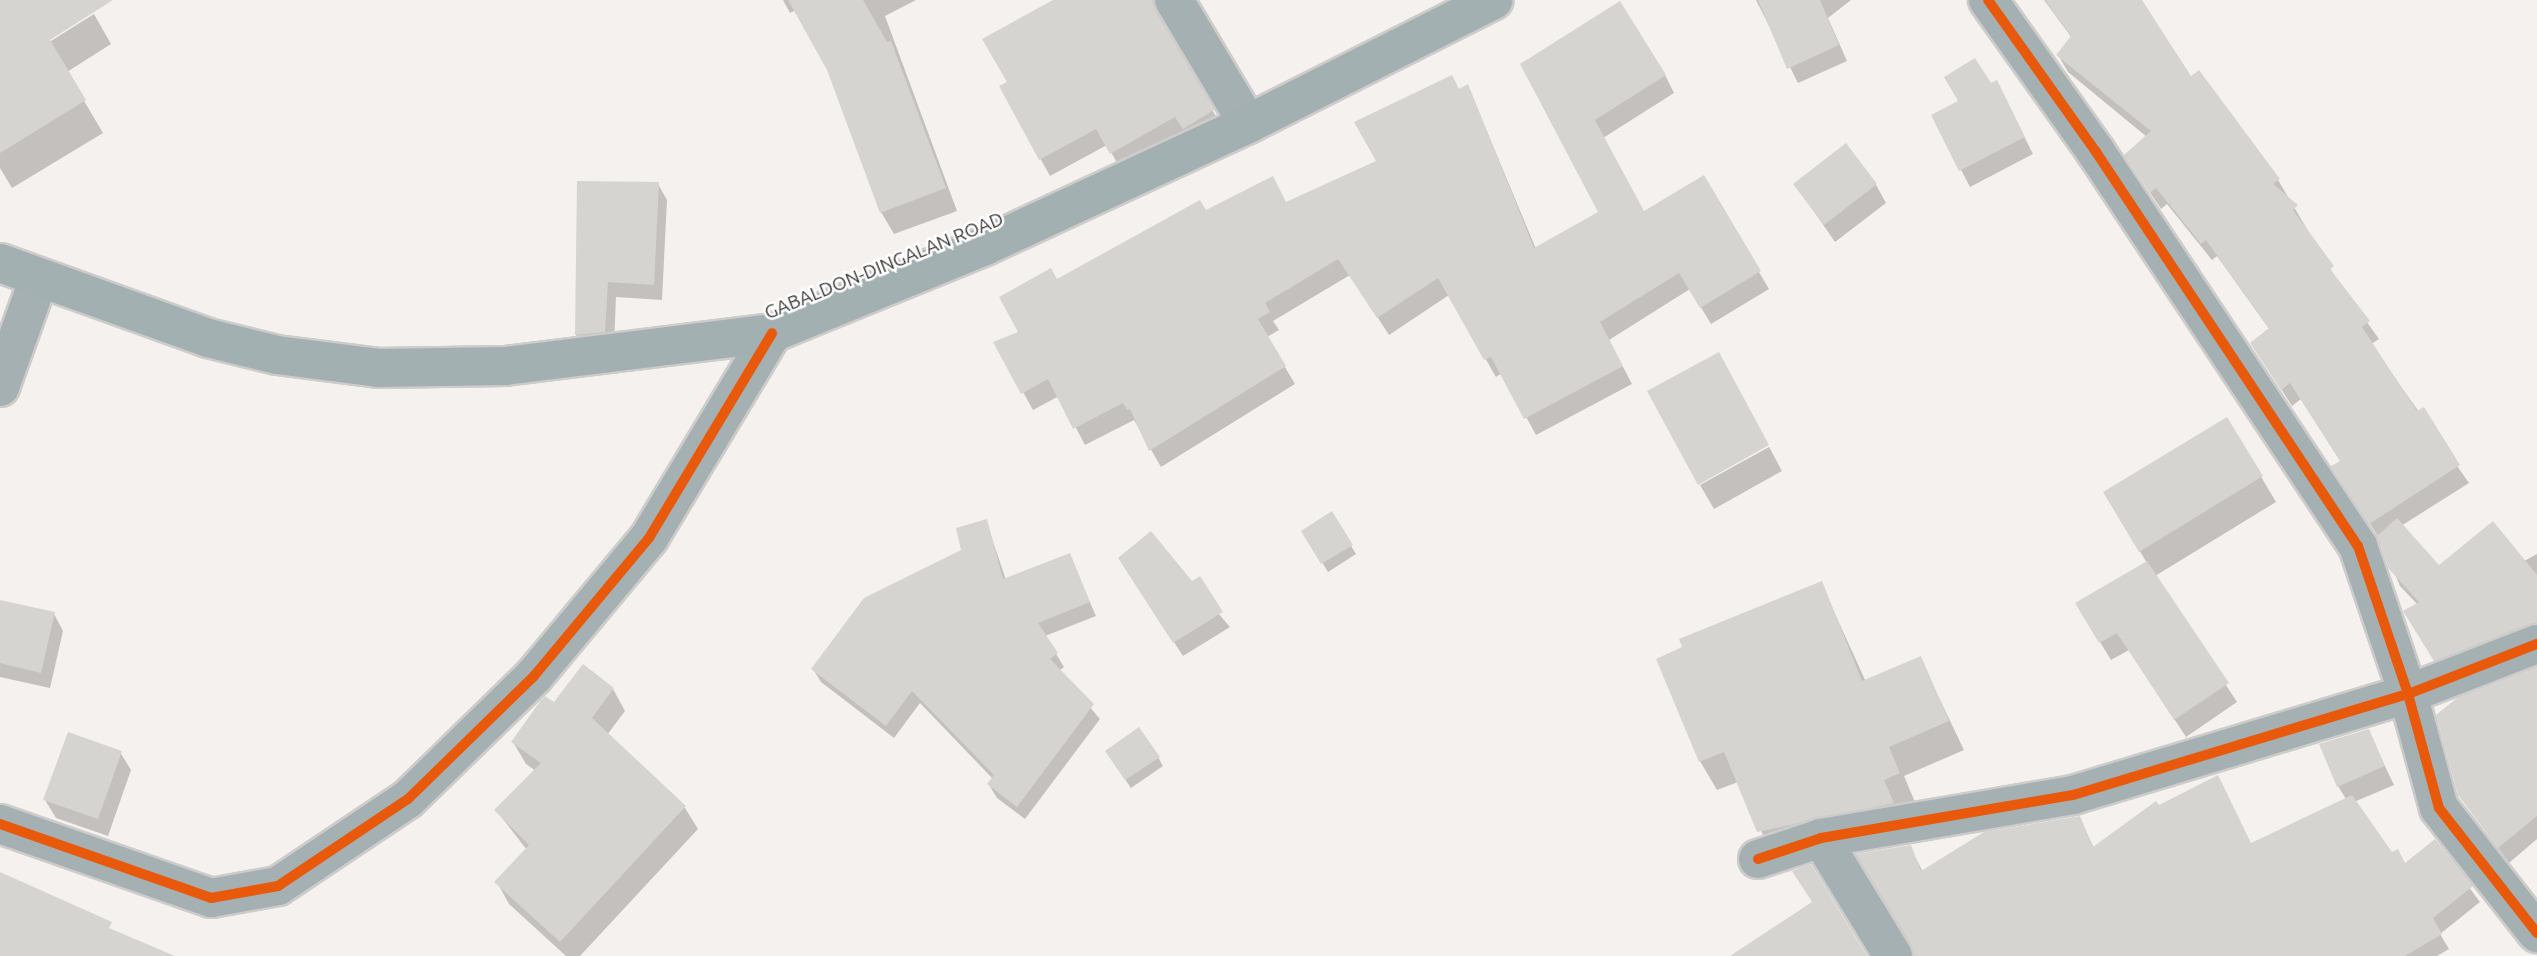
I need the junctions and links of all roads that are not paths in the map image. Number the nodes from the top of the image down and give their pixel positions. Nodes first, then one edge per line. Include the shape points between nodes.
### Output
1 (1174, 0) edge
2 (1494, 0) edge
3 (1988, 0) edge
4 (1248, 124) junction
5 (0, 263) edge
6 (39, 278) junction
7 (772, 333) junction
8 (0, 387) edge
9 (2537, 644) edge
10 (2408, 694) junction
11 (0, 824) edge
12 (1821, 838) junction
13 (1758, 859) dead end
14 (2537, 933) edge
15 (1893, 956) edge

1 - 4 street
2 - 4 main road, GABALDON-DINGALAN ROAD
3 - 10 street via 2096,152 2358,546
4 - 7 main road, GABALDON-DINGALAN ROAD via 985,246
5 - 6 main road, GABALDON-DINGALAN ROAD
6 - 7 main road, GABALDON-DINGALAN ROAD via 208,338 277,355 379,368 505,366
6 - 8 street
7 - 11 street via 649,538 534,676 408,799 278,886 211,898
9 - 10 street
10 - 12 street via 2073,794
10 - 14 street via 2439,808
12 - 13 street
12 - 15 street

